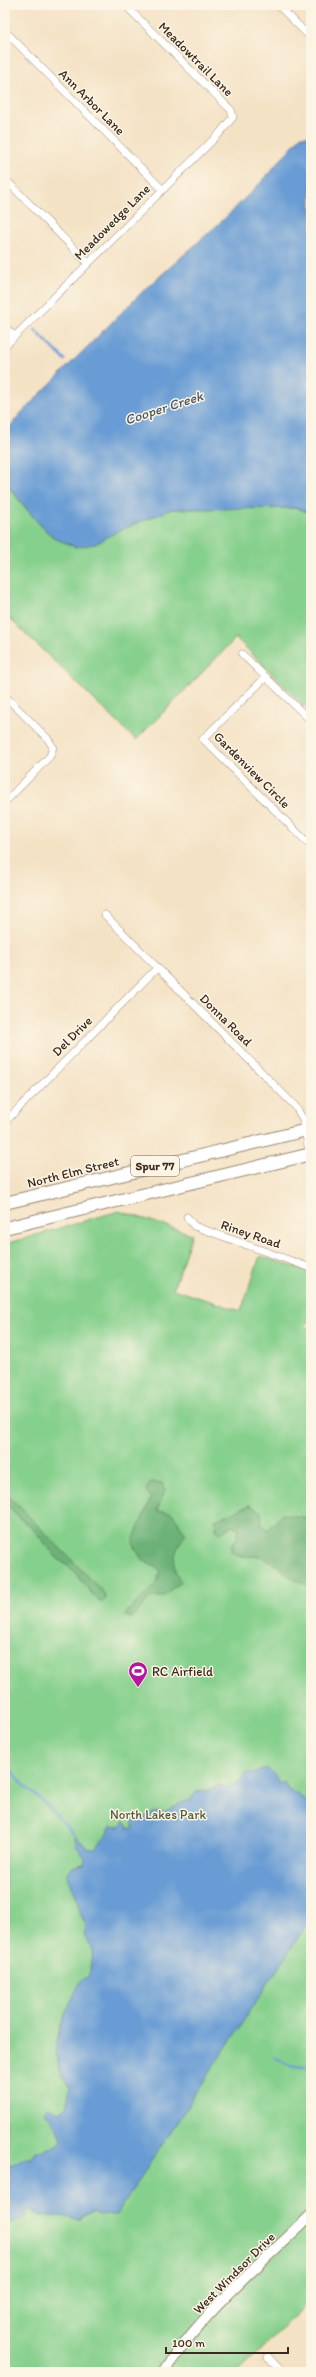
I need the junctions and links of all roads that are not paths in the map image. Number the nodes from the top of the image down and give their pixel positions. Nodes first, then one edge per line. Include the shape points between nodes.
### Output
1 (125, 5) edge
2 (278, 5) edge
3 (5, 31) edge
4 (311, 38) edge
5 (233, 114) joint
6 (5, 179) edge
7 (162, 189) junction
8 (87, 262) junction
9 (5, 327) edge
10 (14, 336) junction
11 (5, 346) edge
12 (242, 654) dead end
13 (266, 677) junction
14 (5, 696) edge
15 (311, 720) edge
16 (5, 802) edge
17 (311, 846) edge
18 (105, 914) dead end
19 (157, 968) junction
20 (5, 1122) edge
21 (308, 1129) edge
22 (310, 1157) edge
23 (5, 1203) edge
24 (187, 1217) dead end
25 (5, 1228) edge
26 (311, 1268) edge
27 (311, 2215) edge
28 (268, 2357) dead end
29 (164, 2372) edge
30 (282, 2372) edge

1 - 5 street, Meadowtrail Lane
2 - 4 street
3 - 7 street, Ann Arbor Lane
5 - 7 street, Meadowedge Lane via 231,122
6 - 8 street
7 - 8 street, Meadowedge Lane
8 - 10 street, Meadowedge Lane
9 - 10 street
10 - 11 street, Meadowedge Lane
12 - 13 street
13 - 15 street
13 - 17 street, Gardenview Circle via 203,739
14 - 16 street via 47,738 52,747 50,756
18 - 19 street, Donna Road
19 - 20 street, Del Drive
19 - 21 street, Donna Road via 288,1098
21 - 22 street, Donna Road
21 - 23 main road, North Elm Street / Spur 77
22 - 25 main road, Spur 77 via 189,1182
24 - 26 street, Riney Road via 194,1226
27 - 29 street, West Windsor Drive via 201,2324
28 - 30 street

